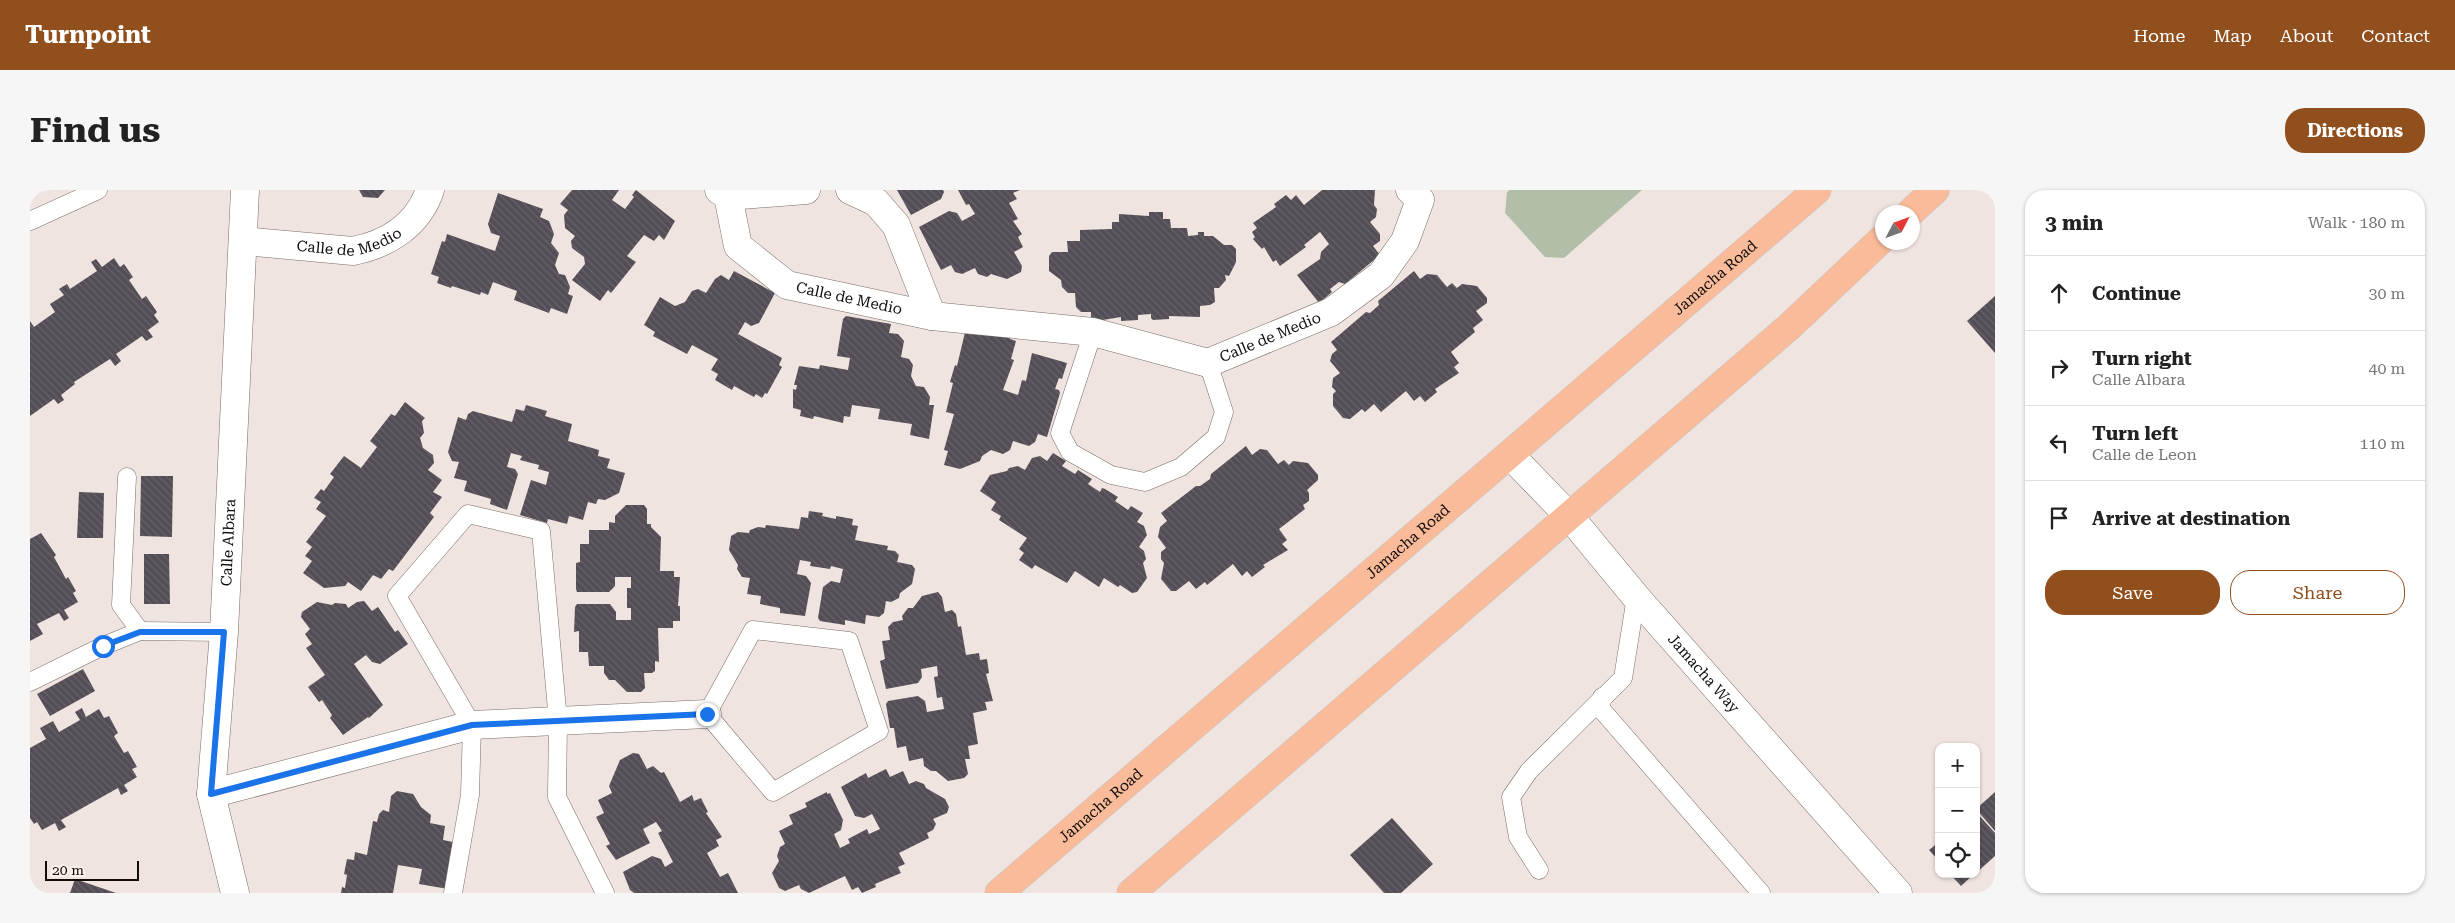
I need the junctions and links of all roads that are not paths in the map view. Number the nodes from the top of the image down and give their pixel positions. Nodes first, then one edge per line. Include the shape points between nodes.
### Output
1 (98, 190) edge
2 (244, 190) edge
3 (430, 190) edge
4 (806, 190) edge
5 (850, 190) edge
6 (1410, 190) edge
7 (1817, 190) edge
8 (1934, 190) edge
9 (724, 193) edge
10 (1918, 205) edge
11 (30, 221) edge
12 (243, 241) junction
13 (1875, 246) edge
14 (932, 316) junction
15 (1092, 332) junction
16 (1208, 363) junction
17 (1510, 455) junction
18 (127, 477) dead end
19 (1570, 517) junction
20 (1636, 597) junction
21 (140, 632) junction
22 (224, 632) junction
23 (30, 682) edge
24 (1602, 698) junction
25 (707, 714) junction
26 (558, 721) junction
27 (472, 725) junction
28 (211, 794) junction
29 (1539, 870) dead end
30 (1893, 891) edge
31 (235, 893) edge
32 (453, 893) edge
33 (605, 893) edge
34 (999, 893) edge
35 (1131, 893) edge
36 (1761, 893) edge

1 - 11 lane
2 - 12 street, Calle Albara
3 - 12 street, Calle de Medio via 416,216 402,230 371,247 353,251
4 - 9 street, Calle de Medio
5 - 14 street, Calle de Medio via 876,202 896,225
6 - 16 street, Calle de Medio via 1420,200 1405,241 1381,275 1331,312
7 - 17 main road, Jamacha Road
8 - 10 main road
9 - 14 street, Calle de Medio via 738,246 788,285
12 - 22 street, Calle Albara
13 - 19 main road via 1790,326
14 - 15 street, Calle de Medio
15 - 16 street, Calle de Medio
15 - 16 lane via 1060,433 1070,452 1111,475 1146,482 1180,467 1216,437 1224,412
17 - 19 street, Jamacha Way
17 - 34 main road, Jamacha Road
18 - 21 lane via 121,605
19 - 20 street, Jamacha Way
19 - 35 main road
20 - 24 lane via 1623,678
20 - 30 street, Jamacha Way
21 - 22 lane
21 - 23 lane via 103,646
22 - 28 street, Calle Albara
24 - 29 lane via 1529,771 1511,797 1518,837
24 - 36 lane via 1601,710
25 - 25 lane via 773,792 880,731 849,641 753,630
25 - 26 street
26 - 27 street
26 - 27 lane via 541,531 468,514 397,596
26 - 33 lane via 557,797
27 - 28 street
27 - 32 lane via 470,795
28 - 31 street, Calle Albara

